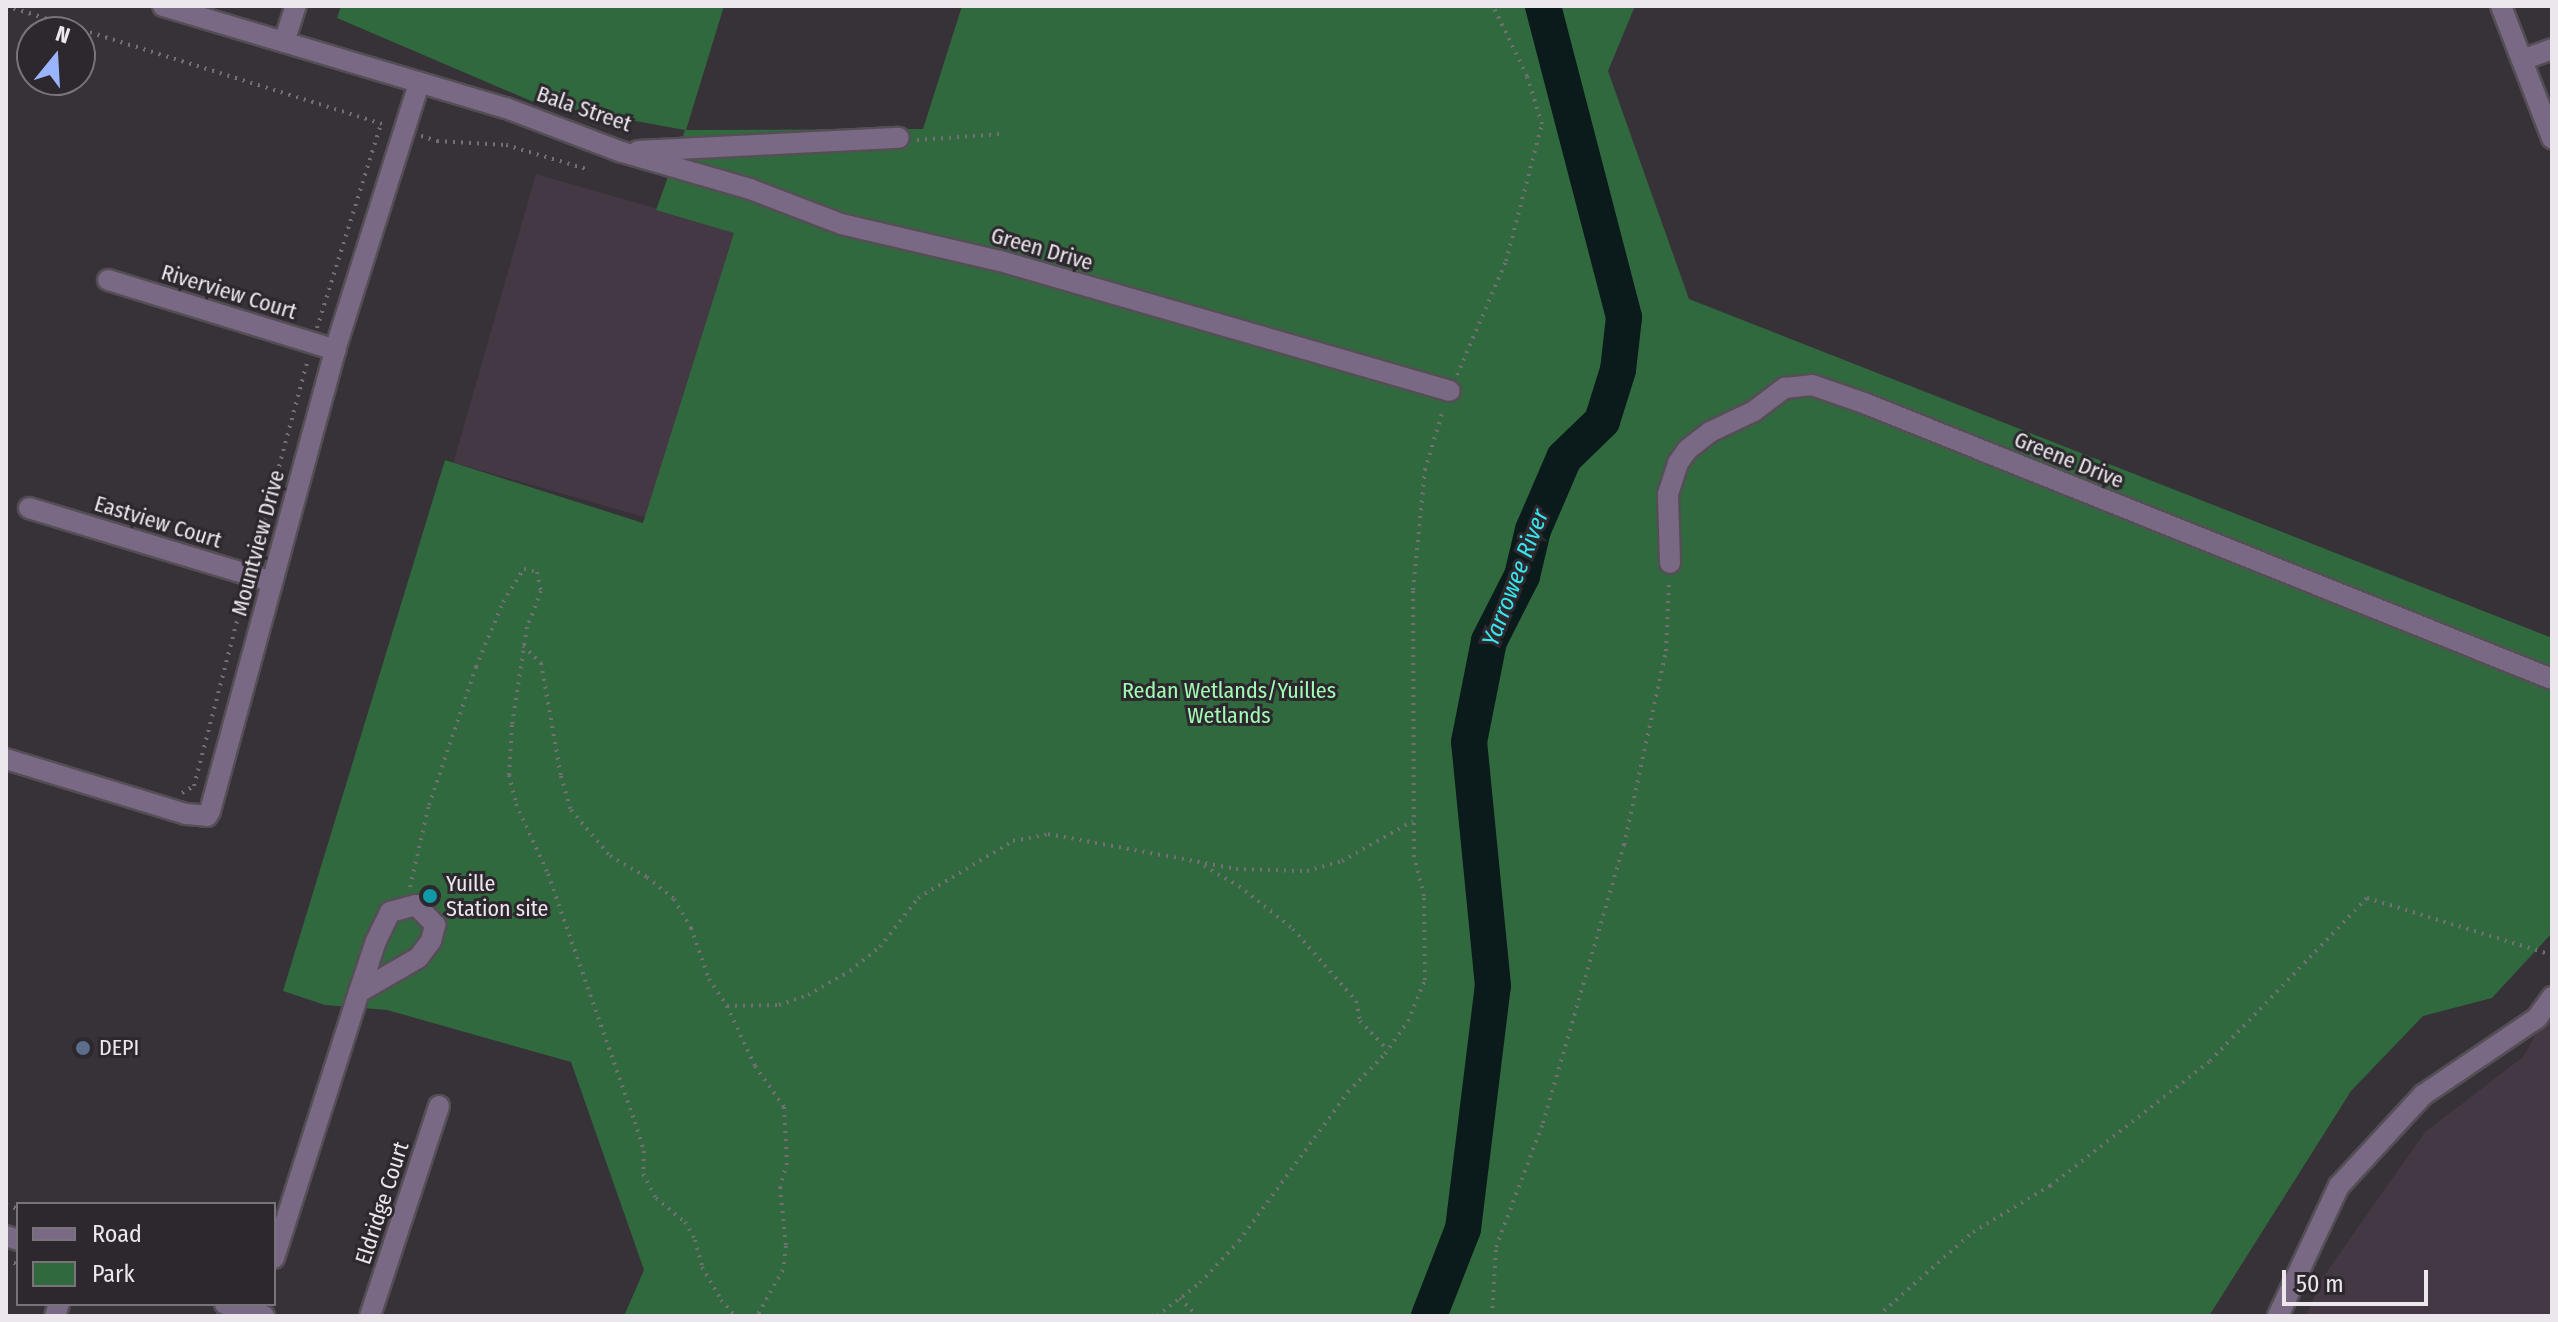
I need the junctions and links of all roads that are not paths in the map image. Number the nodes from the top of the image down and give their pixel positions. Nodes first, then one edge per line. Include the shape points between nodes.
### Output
1 (163, 6) edge
2 (296, 6) edge
3 (2501, 6) edge
4 (284, 42) junction
5 (2552, 49) edge
6 (2522, 60) junction
7 (419, 83) junction
8 (899, 138) road end
9 (2552, 138) edge
10 (622, 152) junction
11 (108, 280) dead end
12 (335, 350) junction
13 (1450, 391) road end
14 (29, 508) dead end
15 (1670, 563) road end
16 (272, 582) junction
17 (2552, 679) edge
18 (6, 759) edge
19 (359, 992) junction
20 (2552, 997) edge
21 (439, 1106) dead end
22 (276, 1252) edge
23 (235, 1306) edge
24 (260, 1311) edge
25 (370, 1316) edge
26 (2278, 1316) edge

1 - 4 street, Bala Street
2 - 4 street
3 - 6 street
4 - 7 street, Bala Street
5 - 6 street
6 - 9 street
7 - 10 street, Bala Street via 547,121
7 - 12 street, Mountview Drive
8 - 10 street, Bala Street
10 - 13 street, Green Drive via 750,189 841,224 1000,261
11 - 12 street, Riverview Court
12 - 16 street, Mountview Drive
14 - 16 street, Eastview Court
15 - 17 street, Greene Drive via 1668,494 1687,450 1785,388 1812,385
16 - 18 street, Mountview Drive via 207,816
19 - 19 street via 390,912 416,905 435,925 431,941 418,958
19 - 22 street
20 - 26 street via 2537,1018 2423,1095 2339,1186
21 - 25 street, Eldridge Court
23 - 24 street

